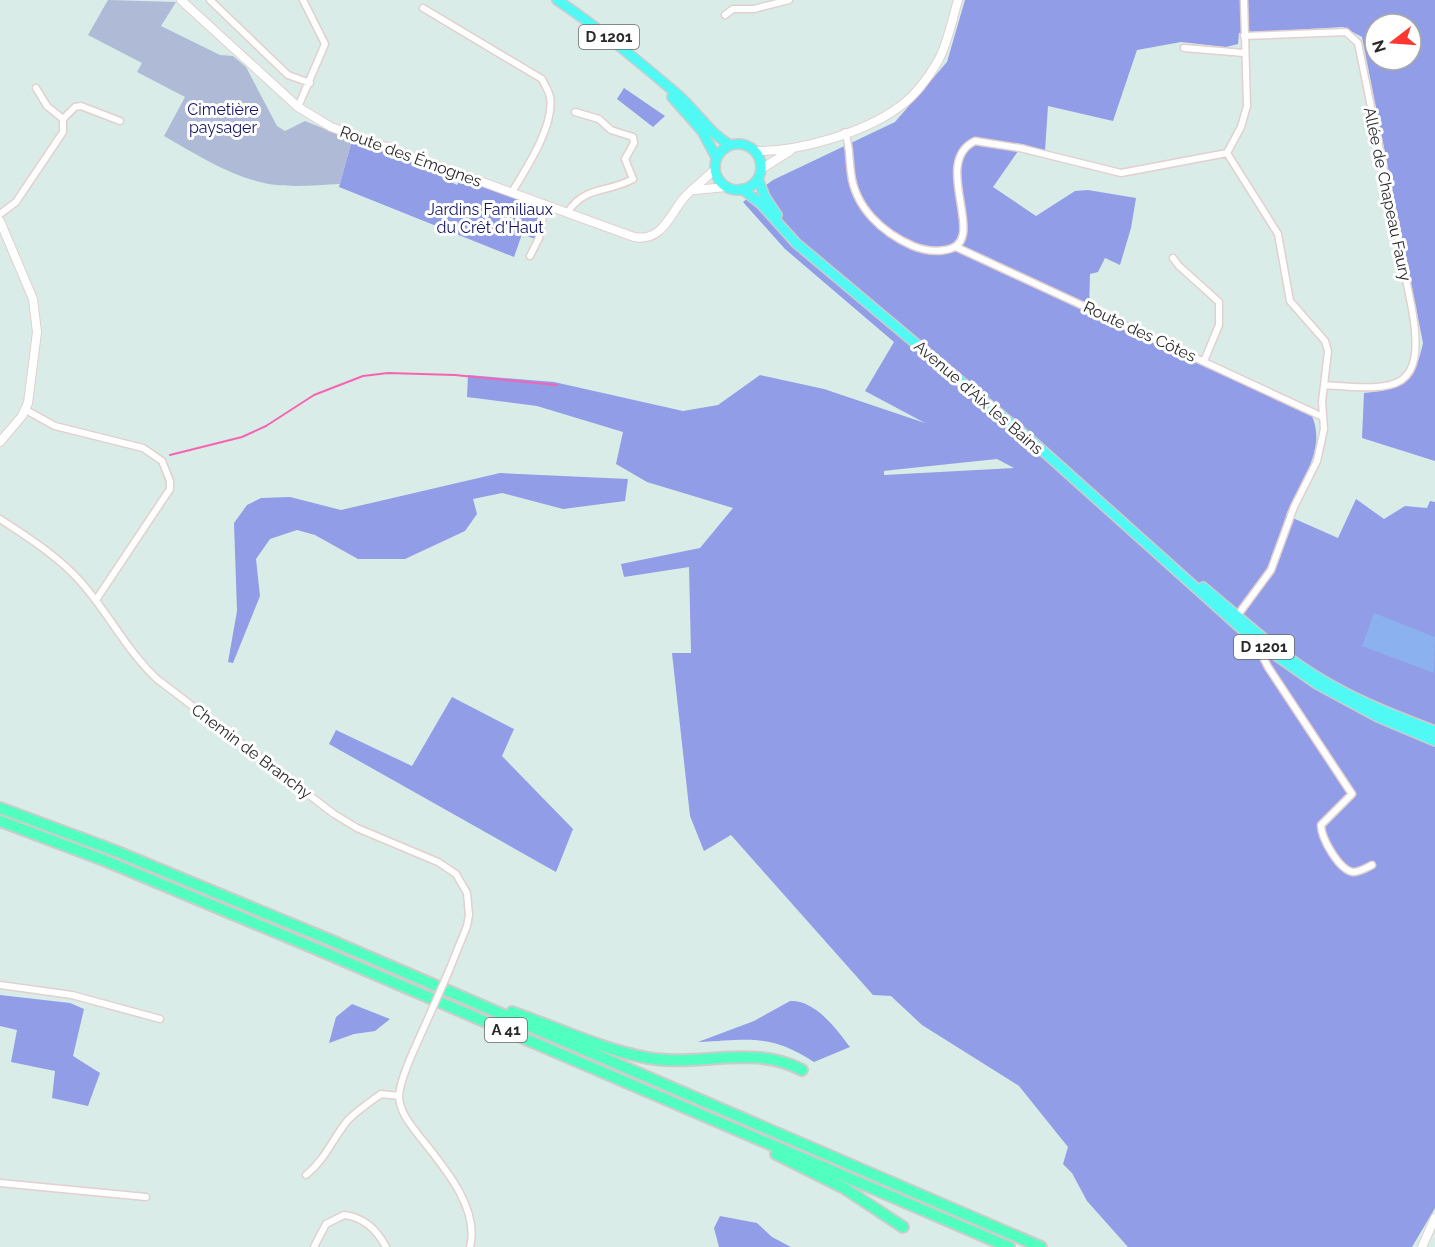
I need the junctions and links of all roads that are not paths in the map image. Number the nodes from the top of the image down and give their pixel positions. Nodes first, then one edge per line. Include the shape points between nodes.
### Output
1 (181, 0) edge
2 (210, 0) edge
3 (303, 0) edge
4 (557, 0) edge
5 (789, 0) edge
6 (958, 0) edge
7 (1245, 0) edge
8 (423, 8) dead end
9 (725, 15) dead end
10 (1244, 36) junction
11 (1184, 48) dead end
12 (1244, 53) junction
13 (657, 79) junction
14 (310, 83) junction
15 (36, 88) dead end
16 (298, 107) junction
17 (575, 112) dead end
18 (63, 119) junction
19 (120, 121) dead end
20 (845, 132) junction
21 (730, 145) junction
22 (792, 150) junction
23 (755, 151) junction
24 (1227, 153) junction
25 (717, 157) junction
26 (715, 170) junction
27 (759, 174) junction
28 (726, 187) junction
29 (742, 189) junction
30 (693, 190) junction
31 (512, 192) junction
32 (545, 204) junction
33 (568, 212) junction
34 (0, 214) edge
35 (0, 221) edge
36 (956, 247) junction
37 (530, 256) dead end
38 (1173, 258) dead end
39 (840, 278) junction
40 (1204, 361) junction
41 (1324, 385) junction
42 (26, 410) junction
43 (1323, 417) junction
44 (0, 442) edge
45 (1117, 517) junction
46 (0, 519) edge
47 (96, 600) junction
48 (1237, 616) junction
49 (1254, 640) junction
50 (1435, 731) edge
51 (1435, 741) edge
52 (0, 808) edge
53 (0, 821) edge
54 (1372, 866) dead end
55 (431, 984) junction
56 (0, 985) edge
57 (160, 1019) dead end
58 (802, 1070) dead end
59 (636, 1086) junction
60 (399, 1096) junction
61 (306, 1175) dead end
62 (0, 1183) edge
63 (146, 1197) dead end
64 (1435, 1218) edge
65 (903, 1227) dead end
66 (314, 1247) edge
67 (386, 1247) edge
68 (470, 1247) edge
69 (1009, 1247) edge
70 (1041, 1247) edge
71 (1422, 1247) edge

1 - 16 street, Route des Émognes
2 - 14 street via 288,75
3 - 14 street via 325,41
4 - 13 main road, D 1201 via 601,30
5 - 9 street via 754,9 733,9
6 - 20 street via 945,47 931,72 899,107
7 - 10 street
8 - 31 street via 542,79 550,97 548,121
10 - 12 street
10 - 41 street, Allée de Chapeau Faury via 1346,32 1358,43 1412,309 1417,352 1409,372 1387,387
11 - 12 street
12 - 24 street via 1247,106
13 - 21 main road
13 - 25 main road via 702,131
14 - 16 street
15 - 18 street via 47,106
16 - 31 street, Route des Émognes via 331,127
17 - 33 street via 599,119 611,130 633,137 625,159 633,179 620,187 584,194
18 - 19 street via 81,106
18 - 34 street via 63,132 16,202
20 - 22 street
20 - 36 street via 856,190 879,228 928,250
21 - 23 main road via 741,144
21 - 25 main road
22 - 23 street
22 - 27 street
23 - 27 main road via 760,160
24 - 36 street via 1121,173 975,141 964,152 956,174 964,231
24 - 41 street via 1278,234 1288,298 1327,344
25 - 26 main road
26 - 28 main road
26 - 30 street, Route des Émognes
27 - 29 main road
27 - 39 main road, Avenue d'Aix les Bains via 765,197 780,218
28 - 29 main road
28 - 30 street
29 - 39 main road, Avenue d'Aix les Bains via 796,243
30 - 33 street, Route des Émognes via 659,232 647,238 634,237
31 - 32 street, Route des Émognes
32 - 33 street, Route des Émognes
32 - 37 street via 539,238
35 - 42 street via 26,278 37,316 34,370
36 - 40 street, Route des Côtes
38 - 40 street via 1219,302 1219,326
39 - 45 main road, Avenue d'Aix les Bains / D 1201
40 - 43 street, Route des Côtes
41 - 43 street
42 - 44 street
42 - 47 street via 55,426 143,448 162,461 167,471 170,489
43 - 48 street via 1317,461 1294,507 1275,562
45 - 48 main road, Avenue d'Aix les Bains / D 1201
45 - 49 main road, Avenue d'Aix les Bains / D 1201
46 - 47 street, Chemin de Branchy via 58,560
47 - 60 street, Chemin de Branchy, bridge via 136,660 334,814 456,874 467,893 467,926
48 - 50 main road, Avenue d'Aix les Bains / D 1201 via 1314,675 1376,709
49 - 51 main road, Avenue d'Aix les Bains / D 1201 via 1317,684 1378,717
49 - 54 street via 1352,794 1321,825 1325,843 1348,870 1356,872
52 - 55 highway, A 41 via 113,850
53 - 59 highway, A 41 via 117,865
55 - 58 highway via 648,1058 771,1058
55 - 70 highway, A 41
56 - 57 street via 72,995
59 - 65 highway via 844,1188
59 - 69 highway, A 41
60 - 61 street via 381,1094 348,1120 316,1167
60 - 68 street via 406,1118 471,1218
62 - 63 street
64 - 71 street
66 - 67 street via 326,1224 344,1215 365,1222

